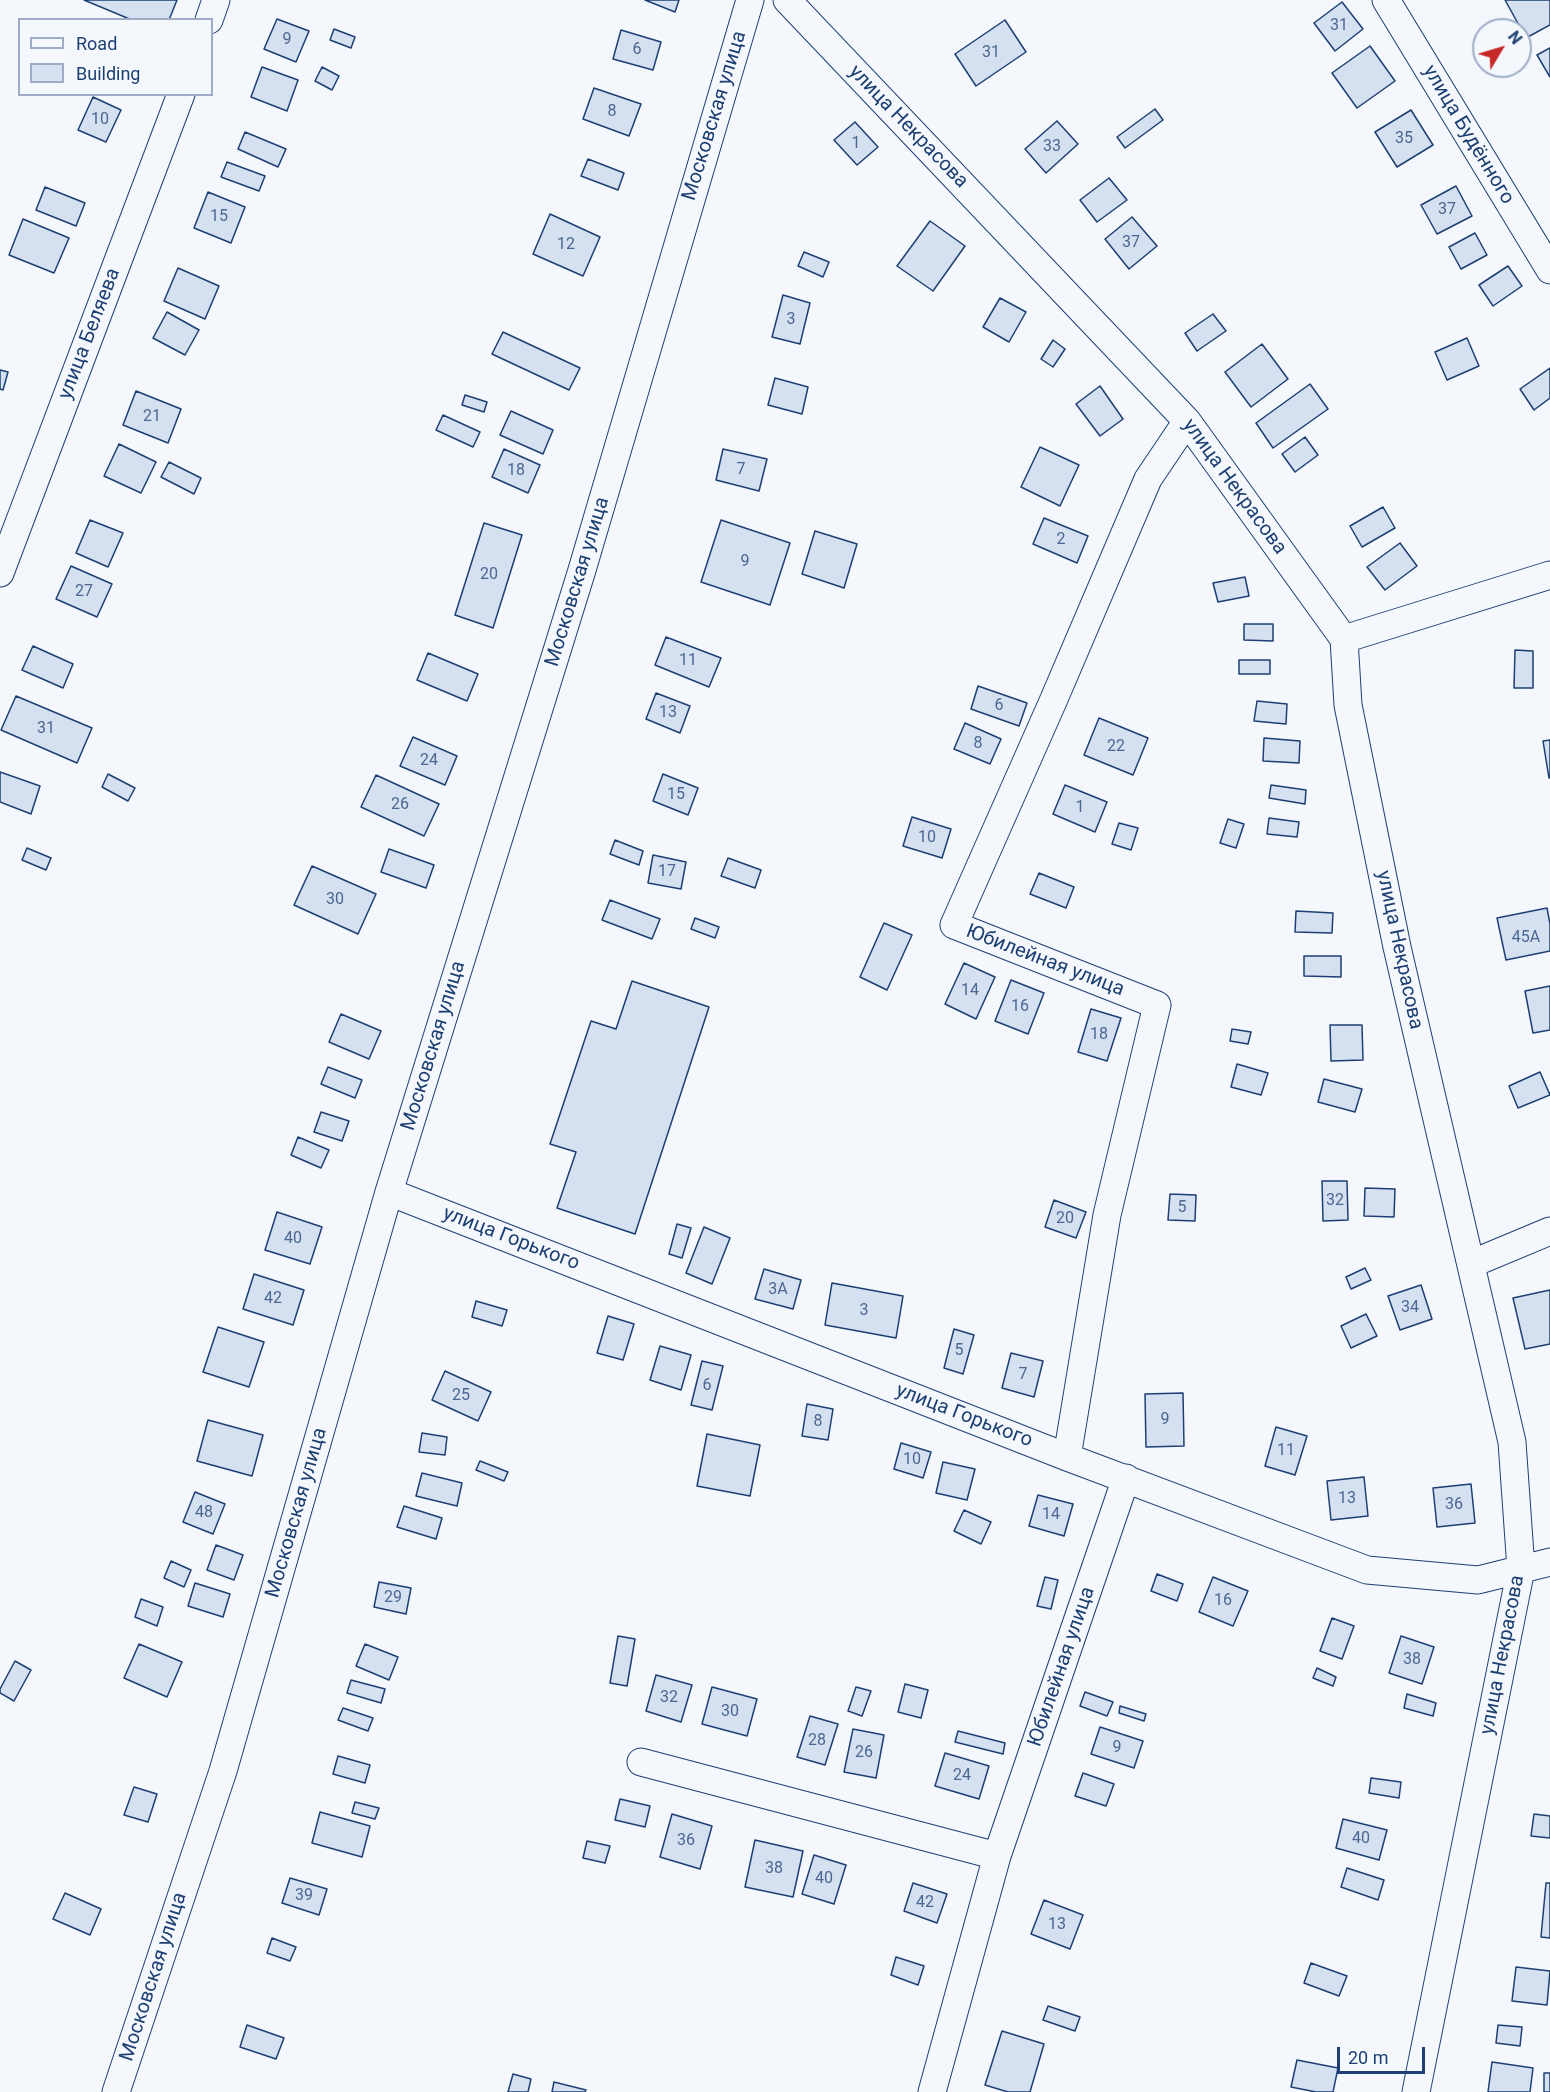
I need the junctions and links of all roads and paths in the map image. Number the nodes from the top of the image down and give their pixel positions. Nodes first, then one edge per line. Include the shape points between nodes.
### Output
1 (216, 0) edge
2 (750, 0) edge
3 (787, 0) edge
4 (1386, 0) edge
5 (210, 18) edge
6 (180, 96) edge
7 (1550, 270) edge
8 (1187, 421) junction
9 (0, 573) edge
10 (1550, 574) edge
11 (1344, 639) junction
12 (389, 1192) junction
13 (1550, 1232) edge
14 (1471, 1264) junction
15 (1067, 1457) junction
16 (1126, 1478) junction
17 (1550, 1562) edge
18 (1521, 1569) junction
19 (640, 1762) dead end
20 (997, 1856) junction
21 (116, 2092) edge
22 (932, 2092) edge
23 (1416, 2092) edge

1 - 5 street
2 - 12 street, Московская улица via 582,570
3 - 8 street, улица Некрасова
4 - 7 street, улица Будённого
6 - 9 street, улица Беляева
8 - 11 street, улица Некрасова
8 - 15 street, Юбилейная улица via 1148,479 954,925 1157,1005 1107,1215
10 - 11 street
11 - 14 street, улица Некрасова via 1348,705 1394,936
12 - 15 street, улица Горького
12 - 21 street, Московская улица via 222,1772
13 - 14 street
14 - 18 street, улица Некрасова via 1512,1442
15 - 16 street, улица Горького
16 - 18 street, улица Горького via 1367,1570 1478,1580
16 - 20 street, Юбилейная улица
17 - 18 street, улица Горького
18 - 23 street, улица Некрасова
19 - 20 street
20 - 22 street, Юбилейная улица

